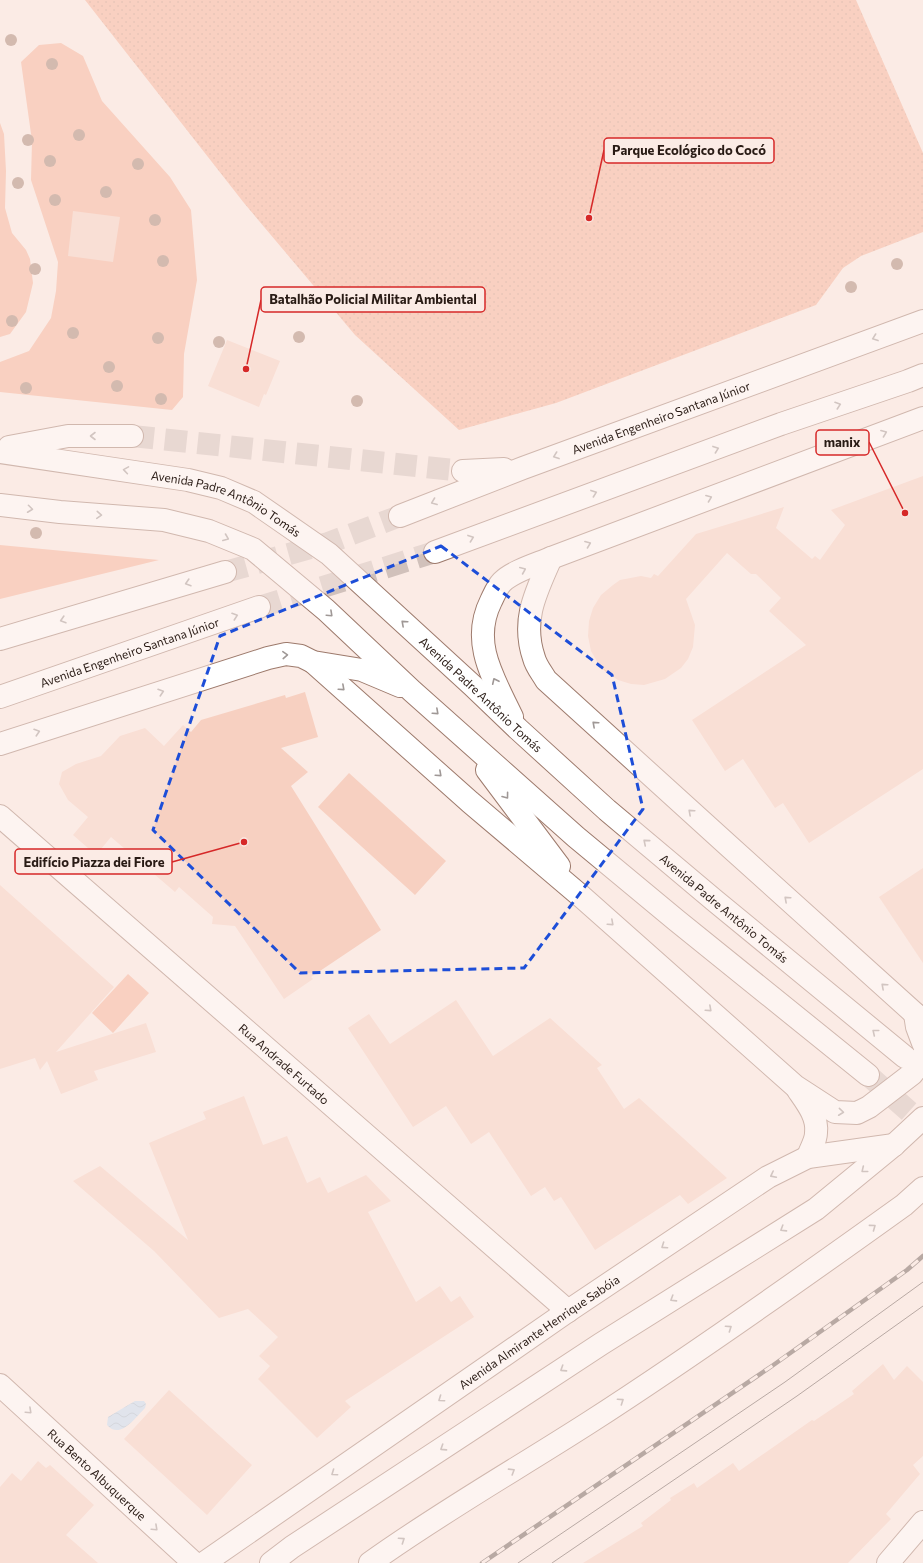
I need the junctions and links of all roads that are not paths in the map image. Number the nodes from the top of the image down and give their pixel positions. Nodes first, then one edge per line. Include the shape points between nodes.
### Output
1 (923, 321) edge
2 (923, 375) edge
3 (923, 418) edge
4 (132, 436) tunnel mouth
5 (0, 448) edge
6 (0, 452) edge
7 (523, 468) junction
8 (463, 471) tunnel mouth
9 (0, 505) edge
10 (400, 516) tunnel mouth
11 (435, 552) tunnel mouth
12 (551, 558) junction
13 (225, 572) tunnel mouth
14 (259, 607) tunnel mouth
15 (0, 639) edge
16 (313, 662) junction
17 (412, 690) junction
18 (0, 697) edge
19 (518, 729) junction
20 (458, 731) junction
21 (0, 744) edge
22 (0, 816) edge
23 (582, 897) junction
24 (919, 1017) edge
25 (923, 1043) edge
26 (914, 1056) edge
27 (868, 1075) tunnel mouth
28 (795, 1086) junction
29 (923, 1118) edge
30 (894, 1145) junction
31 (808, 1157) junction
32 (923, 1188) edge
33 (568, 1311) junction
34 (0, 1385) edge
35 (923, 1522) edge
36 (194, 1563) edge
37 (204, 1563) edge
38 (271, 1563) edge
39 (370, 1563) edge
40 (888, 1563) edge

1 -> 7 main road, Avenida Engenheiro Santana Júnior
11 -> 2 main road via 781,424
12 -> 3 main road
4 -> 5 main road via 68,436
19 -> 6 main road, Avenida Padre Antônio Tomás via 329,554 254,502 220,488 188,480
7 - 8 main road
7 -> 10 main road, Avenida Engenheiro Santana Júnior
9 -> 17 main road via 164,520 209,531 253,549 326,610
19 -> 12 main road via 490,669 483,650 482,632 488,609 501,583 510,575
24 -> 12 main road via 546,680 534,659 528,629 532,601
13 -> 15 main road
18 -> 14 main road, Avenida Engenheiro Santana Júnior
16 - 17 main road via 362,670
21 -> 16 main road via 268,658 286,654 301,656
16 -> 23 main road via 470,802
17 -> 20 main road
26 -> 19 main road, Avenida Padre Antônio Tomás via 672,865
20 -> 23 main road
20 - 27 main road via 576,837
22 - 33 main road, Rua Andrade Furtado
23 -> 28 main road
24 - 25 main road via 917,1027
28 -> 26 main road via 835,1112 857,1113 869,1107 912,1074 921,1062
28 - 31 main road via 816,1120 816,1134
29 - 30 main road
30 - 31 main road, Avenida Almirante Henrique Sabóia
30 -> 38 main road via 816,1208 601,1344
31 -> 33 main road, Avenida Almirante Henrique Sabóia via 768,1177
39 -> 32 main road via 401,1540 590,1422 778,1295 904,1205
33 -> 37 main road, Avenida Almirante Henrique Sabóia
34 -> 36 main road, Rua Bento Albuquerque
35 - 40 main road

